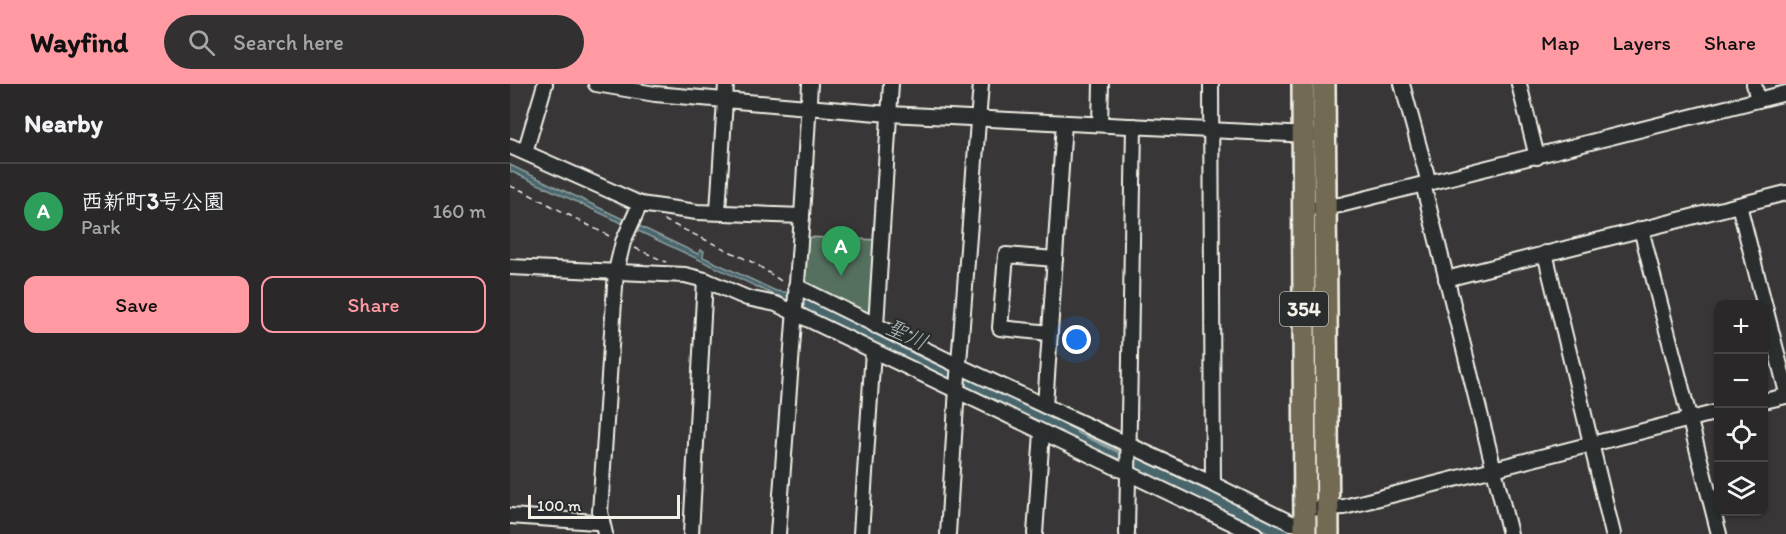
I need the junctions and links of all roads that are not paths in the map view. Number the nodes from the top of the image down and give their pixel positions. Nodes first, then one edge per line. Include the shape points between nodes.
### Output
1 (545, 84) edge
2 (596, 84) edge
3 (726, 84) edge
4 (810, 84) edge
5 (891, 84) edge
6 (981, 84) edge
7 (1101, 84) edge
8 (1211, 84) edge
9 (1303, 84) edge
10 (1324, 84) edge
11 (1402, 84) edge
12 (1520, 84) edge
13 (1754, 84) edge
14 (1786, 93) edge
15 (1758, 100) junction
16 (725, 101) junction
17 (809, 107) junction
18 (889, 114) junction
19 (979, 118) junction
20 (1064, 123) junction
21 (1100, 124) junction
22 (1134, 126) junction
23 (1211, 130) junction
24 (1303, 135) junction
25 (1325, 135) junction
26 (510, 146) edge
27 (525, 152) junction
28 (1538, 157) junction
29 (1426, 183) junction
30 (1786, 193) edge
31 (1739, 205) junction
32 (1326, 207) junction
33 (642, 208) junction
34 (1304, 208) junction
35 (718, 211) junction
36 (802, 216) junction
37 (1641, 229) junction
38 (1545, 253) junction
39 (1055, 259) junction
40 (510, 267) edge
41 (616, 271) junction
42 (1446, 279) junction
43 (705, 280) junction
44 (796, 301) junction
45 (876, 326) junction
46 (1050, 333) junction
47 (873, 351) junction
48 (959, 368) junction
49 (957, 389) junction
50 (1786, 389) edge
51 (1786, 396) edge
52 (1768, 400) edge
53 (1045, 406) junction
54 (1714, 413) edge
55 (1690, 420) junction
56 (1042, 432) junction
57 (1591, 444) junction
58 (1128, 447) junction
59 (1494, 469) junction
60 (1128, 470) junction
61 (1213, 484) junction
62 (1328, 509) junction
63 (510, 516) edge
64 (1305, 522) edge
65 (604, 527) edge
66 (691, 534) edge
67 (777, 534) edge
68 (861, 534) edge
69 (948, 534) edge
70 (1035, 534) edge
71 (1127, 534) edge
72 (1255, 534) edge
73 (1328, 534) edge
74 (1510, 534) edge
75 (1613, 534) edge
76 (1719, 534) edge

1 - 27 street
2 - 16 street
3 - 16 street
4 - 17 street
5 - 18 street
6 - 19 street
7 - 21 street
8 - 23 street
9 - 24 highway, 354
10 - 25 highway, 354
11 - 29 street
12 - 28 street
13 - 15 street
14 - 15 street
15 - 28 street
16 - 17 street
16 - 35 street
17 - 18 street
17 - 36 street
18 - 19 street
18 - 45 street
19 - 20 street
19 - 48 street
20 - 21 street
20 - 39 street
21 - 22 street
22 - 23 street
22 - 58 street
23 - 24 street
23 - 61 street
24 - 25 street
24 - 34 highway, 354
25 - 32 highway, 354
26 - 27 street
27 - 33 street
28 - 29 street
29 - 32 street
29 - 42 street
30 - 31 street
31 - 37 street
31 - 50 street
32 - 34 street
32 - 62 highway, 354
33 - 35 street
33 - 41 street via 624,240
34 - 64 highway, 354
35 - 36 street
36 - 44 street
37 - 38 street
37 - 55 street
38 - 42 street
38 - 57 street
39 - 46 street
39 - 46 street via 1006,255 1000,328
40 - 41 street
41 - 43 street
41 - 65 street via 600,512
42 - 59 street
43 - 44 street via 747,298 776,304
43 - 66 street
44 - 45 street
44 - 47 street
44 - 67 street
45 - 48 street
46 - 53 street
47 - 49 street
47 - 68 street
48 - 49 street
48 - 53 street
49 - 56 street
49 - 69 street
51 - 52 street
53 - 58 street
54 - 55 street
55 - 57 street
55 - 76 street
56 - 60 street
56 - 70 street
57 - 59 street
57 - 75 street
58 - 60 street
58 - 61 street
59 - 62 street
59 - 74 street
60 - 71 street
60 - 72 street
61 - 64 street via 1291,523
62 - 64 street
62 - 73 highway, 354
63 - 65 street via 596,522

